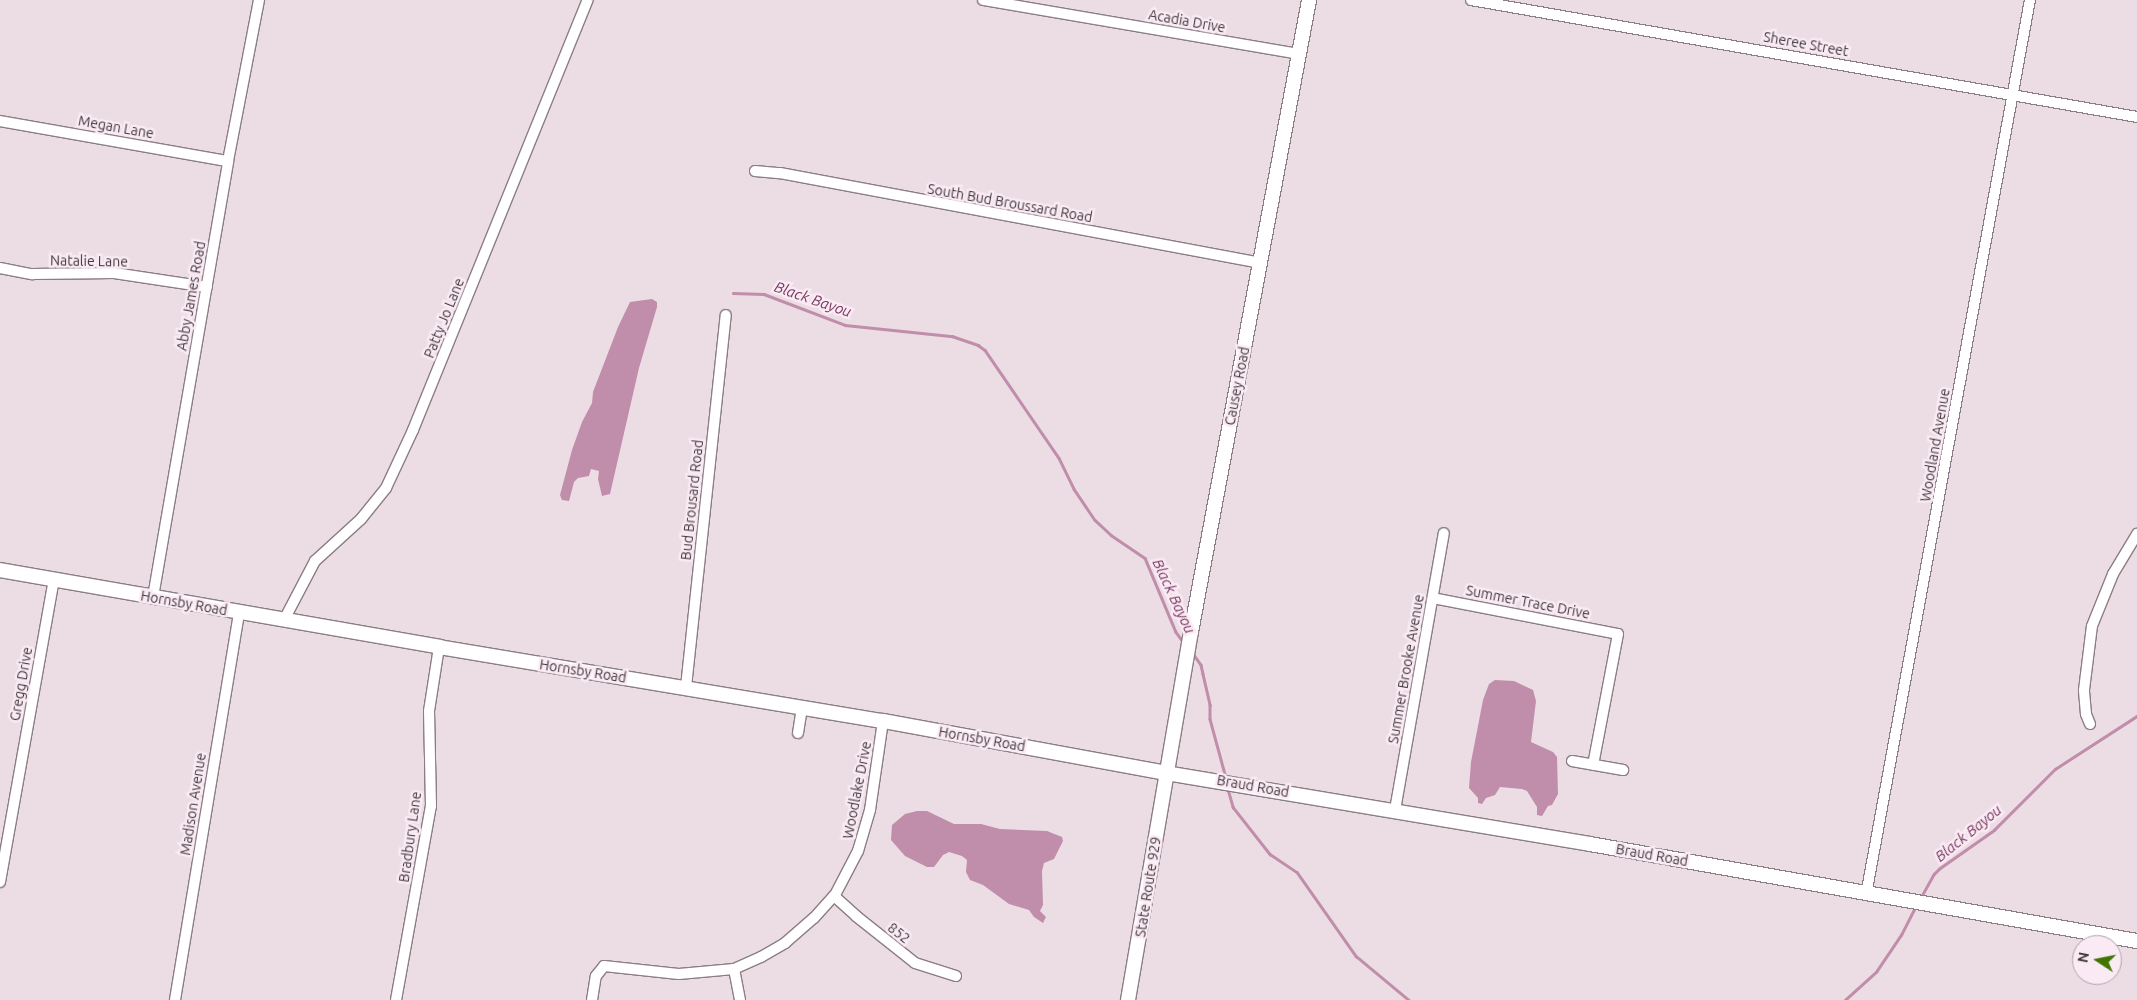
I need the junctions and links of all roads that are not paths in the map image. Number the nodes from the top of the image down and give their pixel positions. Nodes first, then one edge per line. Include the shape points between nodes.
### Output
1 (259, 0) edge
2 (588, 0) edge
3 (983, 0) edge
4 (1309, 0) edge
5 (1471, 0) edge
6 (2030, 0) edge
7 (1299, 54) junction
8 (2013, 94) junction
9 (2137, 117) edge
10 (0, 121) edge
11 (228, 161) junction
12 (755, 171) dead end
13 (1260, 263) junction
14 (0, 268) edge
15 (207, 287) junction
16 (726, 315) dead end
17 (1444, 533) dead end
18 (2137, 534) edge
19 (0, 570) edge
20 (54, 579) junction
21 (152, 597) junction
22 (1433, 598) junction
23 (239, 612) junction
24 (284, 620) junction
25 (439, 647) junction
26 (686, 687) junction
27 (802, 707) junction
28 (883, 721) junction
29 (2090, 724) dead end
30 (798, 733) dead end
31 (1572, 761) dead end
32 (1593, 765) junction
33 (1623, 770) dead end
34 (1166, 773) junction
35 (1395, 810) junction
36 (0, 882) edge
37 (1866, 895) junction
38 (834, 896) junction
39 (2137, 941) edge
40 (734, 968) junction
41 (956, 976) dead end
42 (740, 998) edge
43 (175, 1000) edge
44 (396, 1000) edge
45 (592, 1000) edge
46 (1128, 1000) edge

1 - 11 street, Abby James Road
2 - 24 street, Patty Jo Lane via 413,430 386,488 361,519 315,561
3 - 7 street, Acadia Drive
4 - 7 street, Causey Road
5 - 8 street, Sheree Street
6 - 8 street, Woodland Avenue
7 - 13 street, Causey Road
8 - 9 street, Sheree Street
8 - 37 street, Woodland Avenue
10 - 11 street, Megan Lane
11 - 15 street, Abby James Road
12 - 13 street, South Bud Broussard Road via 780,173
13 - 34 street, Causey Road
14 - 15 street, Natalie Lane via 32,274 114,273
15 - 21 street, Abby James Road
16 - 26 street, Bud Brousard Road
17 - 22 street, Summer Brooke Avenue
18 - 29 street via 2113,574 2092,626 2084,690
19 - 20 street, Hornsby Road
20 - 21 street, Hornsby Road
20 - 36 street, Gregg Drive
21 - 23 street, Hornsby Road
22 - 32 street, Summer Trace Drive via 1618,634
22 - 35 street, Summer Brooke Avenue
23 - 24 street, Hornsby Road
23 - 43 street, Madison Avenue
24 - 25 street, Hornsby Road
25 - 26 street, Hornsby Road
25 - 44 street, Bradbury Lane via 430,710 431,806
26 - 27 street, Hornsby Road
27 - 28 street, Hornsby Road
27 - 30 street
28 - 34 street, Hornsby Road
28 - 38 street, Woodlake Drive via 863,838 852,866
31 - 32 street
32 - 33 street
34 - 35 street, Braud Road
34 - 46 street, State Route 929
35 - 37 street, Braud Road
37 - 39 street, Braud Road via 1908,899
38 - 40 street, Woodlake Drive via 785,943
38 - 41 street, 852 via 915,963
40 - 42 street
40 - 45 street, Woodlake Drive via 694,974 614,965 600,969

